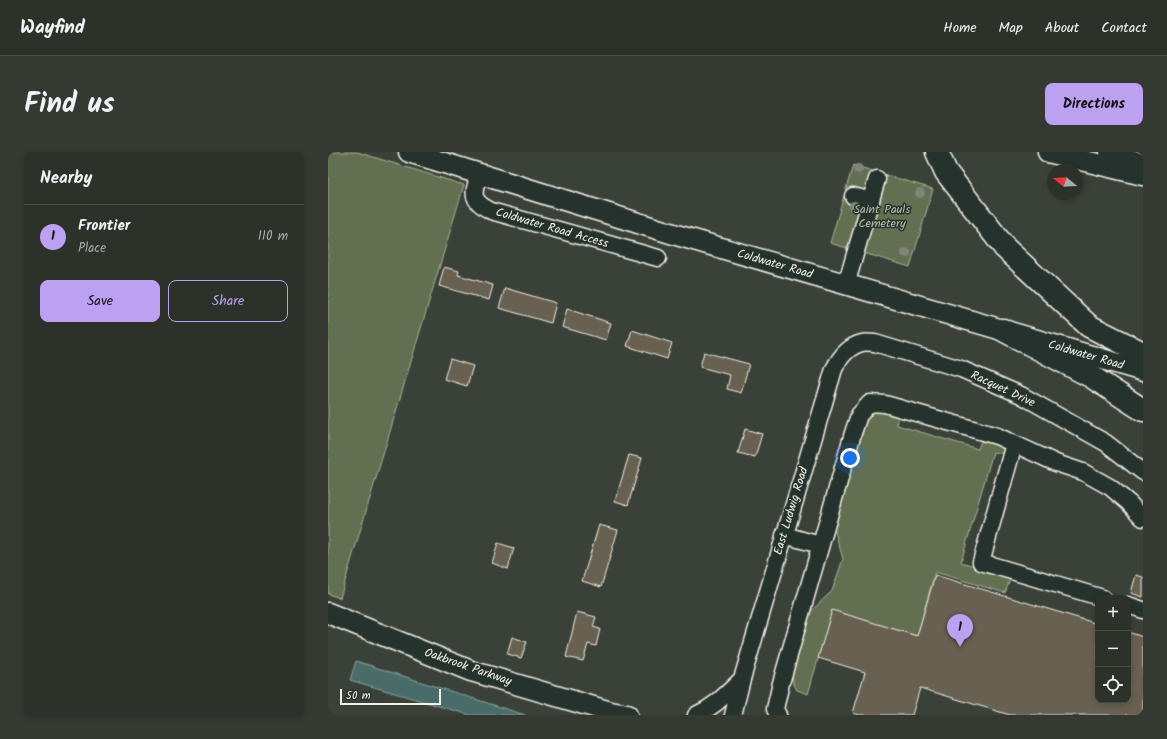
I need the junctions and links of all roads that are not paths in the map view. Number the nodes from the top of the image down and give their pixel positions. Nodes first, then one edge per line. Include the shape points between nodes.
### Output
1 (408, 152) edge
2 (937, 152) edge
3 (1048, 152) edge
4 (1111, 152) edge
5 (1143, 166) edge
6 (479, 174) junction
7 (1143, 175) edge
8 (877, 179) dead end
9 (853, 196) dead end
10 (870, 201) junction
11 (658, 258) dead end
12 (846, 285) junction
13 (1003, 330) junction
14 (849, 348) joint
15 (1143, 353) edge
16 (1143, 371) edge
17 (1143, 410) edge
18 (1014, 444) junction
19 (1143, 472) edge
20 (1143, 518) edge
21 (784, 535) junction
22 (820, 545) junction
23 (1095, 596) edge
24 (1131, 606) edge
25 (1143, 610) edge
26 (328, 613) edge
27 (742, 679) junction
28 (618, 714) edge
29 (696, 715) edge
30 (733, 715) edge
31 (778, 715) edge

1 - 6 main road, Coldwater Road
2 - 15 highway via 946,172 1005,248 1090,326
3 - 7 main road
4 - 5 highway
6 - 11 street, Coldwater Road Access via 474,192 475,198 484,207
6 - 12 main road, Coldwater Road
8 - 10 street
9 - 10 street
10 - 12 street
12 - 13 main road, Coldwater Road
13 - 16 main road, Coldwater Road
13 - 17 highway via 1092,377
14 - 19 street, Racquet Drive via 862,343 875,343 960,369 1021,395 1100,439
14 - 21 street, East Ludwig Road via 834,368
18 - 20 street via 1083,472 1110,487
18 - 22 street via 997,436 940,419 886,404 870,403 859,415
18 - 23 street via 981,562
21 - 22 street
21 - 27 street, East Ludwig Road
22 - 31 street via 781,683 776,709
24 - 25 street
26 - 28 main road, Oakbrook Parkway via 471,671
27 - 29 street, East Ludwig Road via 710,709
27 - 30 street, East Ludwig Road

